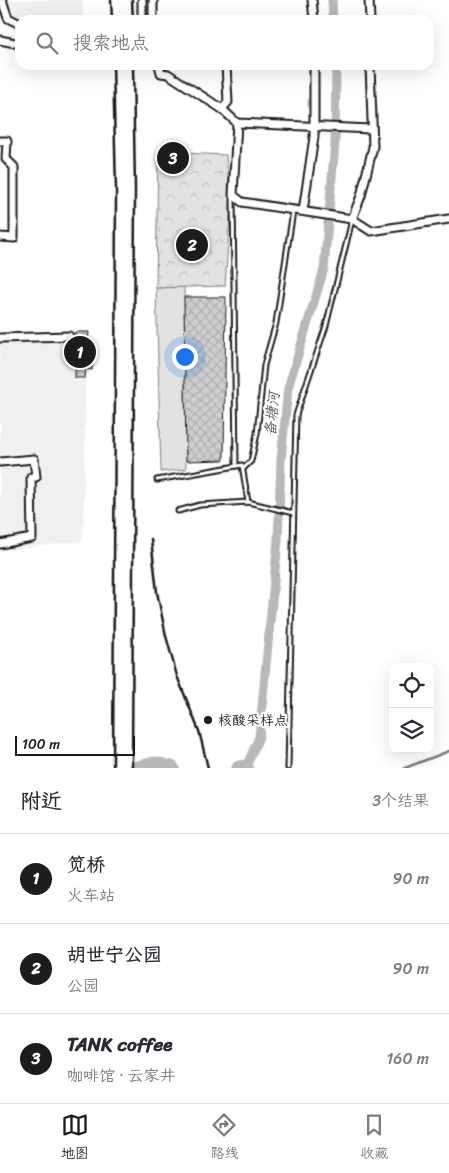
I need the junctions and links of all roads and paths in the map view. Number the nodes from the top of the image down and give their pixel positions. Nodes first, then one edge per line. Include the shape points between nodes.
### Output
1 (2, 0) edge
2 (142, 0) edge
3 (153, 0) edge
4 (312, 0) edge
5 (369, 0) edge
6 (142, 15) edge
7 (153, 15) edge
8 (314, 15) edge
9 (370, 15) edge
10 (15, 22) edge
11 (0, 40) edge
12 (15, 43) edge
13 (160, 70) edge
14 (226, 70) edge
15 (314, 70) edge
16 (370, 70) edge
17 (222, 109) junction
18 (237, 123) junction
19 (314, 128) junction
20 (371, 129) junction
21 (0, 141) edge
22 (234, 195) junction
23 (293, 208) junction
24 (303, 212) junction
25 (350, 219) junction
26 (449, 219) edge
27 (0, 237) edge
28 (69, 336) dead end
29 (0, 338) edge
30 (0, 462) edge
31 (236, 466) junction
32 (243, 469) junction
33 (157, 480) dead end
34 (248, 502) junction
35 (178, 511) dead end
36 (292, 514) junction
37 (0, 544) edge
38 (288, 768) edge

1 - 10 street via 8,18
2 - 6 street
3 - 7 street
4 - 8 street
5 - 9 street
11 - 12 street
13 - 17 street via 161,74 168,74
14 - 17 street via 228,102
15 - 19 street
16 - 20 street
17 - 18 street
18 - 19 street
18 - 22 street
19 - 20 street
19 - 24 street
20 - 25 street via 374,147 361,196
21 - 27 street via 7,141 6,159 14,167 14,238
22 - 23 street via 242,202
22 - 31 lane
23 - 24 street
23 - 32 lane via 276,323 264,365 257,434 251,461
24 - 25 street
25 - 26 street via 371,231
25 - 36 lane via 326,326 296,414
28 - 29 street
30 - 37 street via 34,458 36,476 31,478 32,538
31 - 32 lane via 242,465
31 - 33 lane
32 - 34 lane
34 - 35 lane via 200,505
34 - 36 lane
36 - 38 lane

